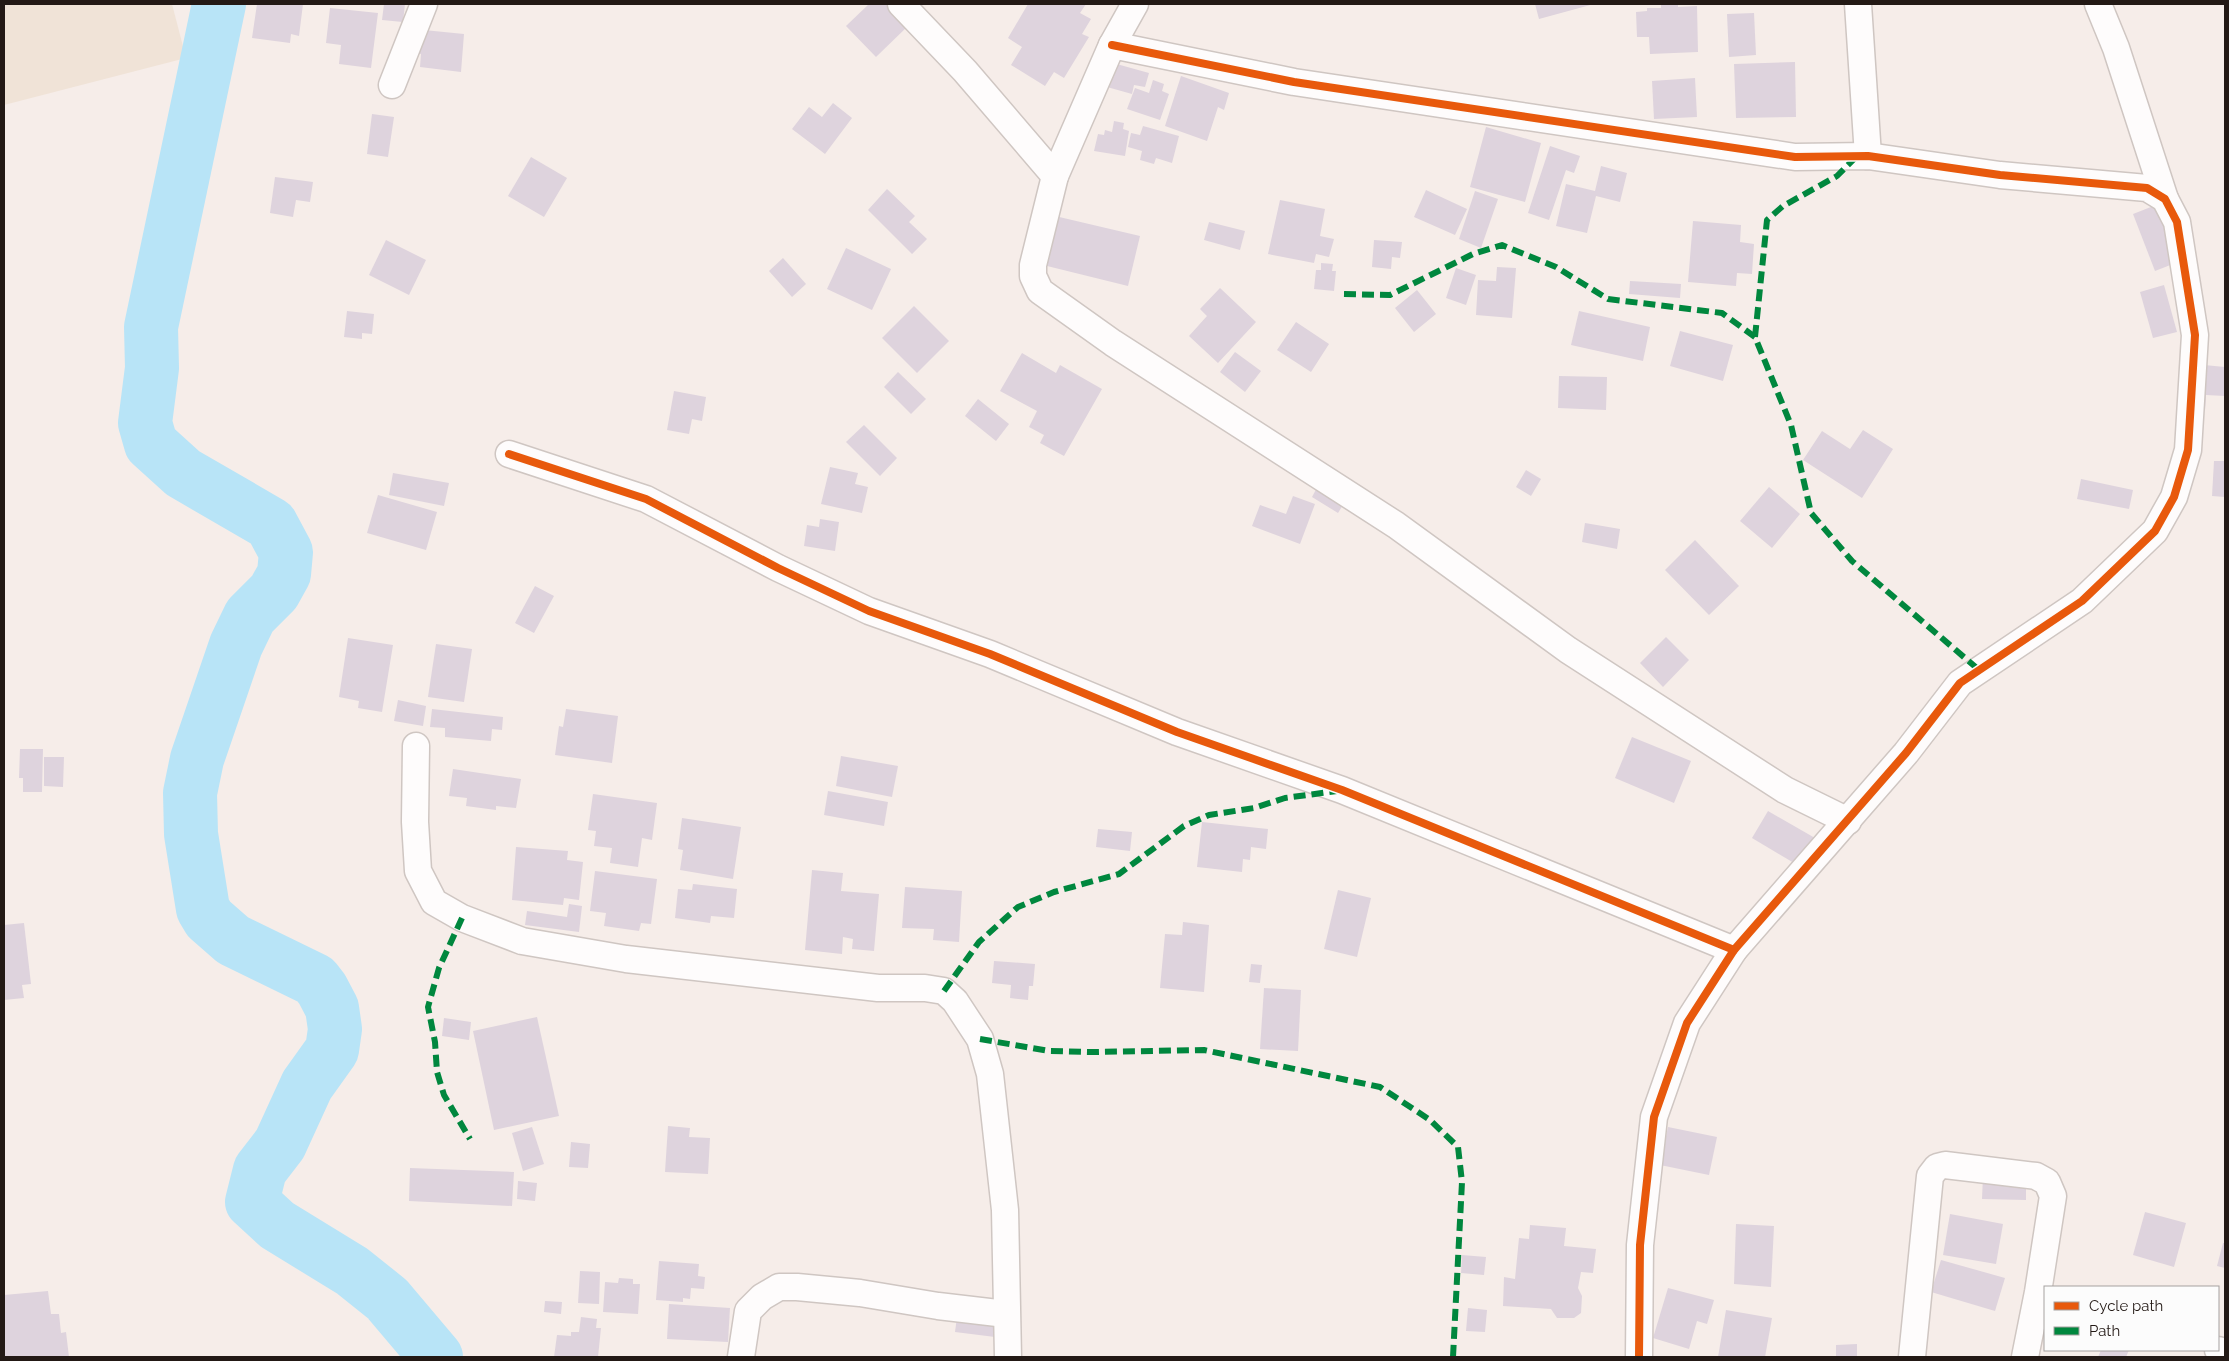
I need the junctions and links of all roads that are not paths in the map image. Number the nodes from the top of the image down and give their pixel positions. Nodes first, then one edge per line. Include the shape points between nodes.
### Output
1 (424, 4) edge
2 (901, 4) edge
3 (1135, 4) edge
4 (1858, 4) edge
5 (2098, 4) edge
6 (1112, 44) junction
7 (392, 86) dead end
8 (1868, 156) junction
9 (1055, 176) junction
10 (2165, 199) junction
11 (510, 454) dead end
12 (416, 746) dead end
13 (1848, 821) junction
14 (1734, 950) junction
15 (2042, 1293) edge
16 (1006, 1314) junction
17 (741, 1357) edge
18 (1008, 1357) edge
19 (1639, 1357) edge
20 (1912, 1357) edge
21 (2024, 1357) edge

1 - 7 street
2 - 9 street via 965,71
3 - 6 street
4 - 8 street
5 - 10 street via 2116,48
6 - 8 street via 1294,82 1529,118 1795,157
6 - 9 street
8 - 10 street via 2000,175 2147,188
9 - 13 street via 1033,265 1033,276 1040,291 1113,343 1396,525 1568,650 1785,790
10 - 13 street via 2177,222 2195,336 2188,450 2174,497 2155,531 2082,601 1960,683
11 - 14 street via 646,499 869,611 990,654 1177,732 1342,790
12 - 16 street via 418,871 434,902 462,918 522,941 626,959 878,988 925,988 944,991 955,1001 980,1039 990,1074 1005,1210
13 - 14 street
14 - 19 street via 1687,1023 1654,1117 1640,1245
15 - 20 street via 2053,1196 2047,1182 2036,1176 1945,1164 1937,1167 1930,1176
15 - 21 street
16 - 17 street via 860,1293 780,1287 762,1297 748,1311
16 - 18 street

